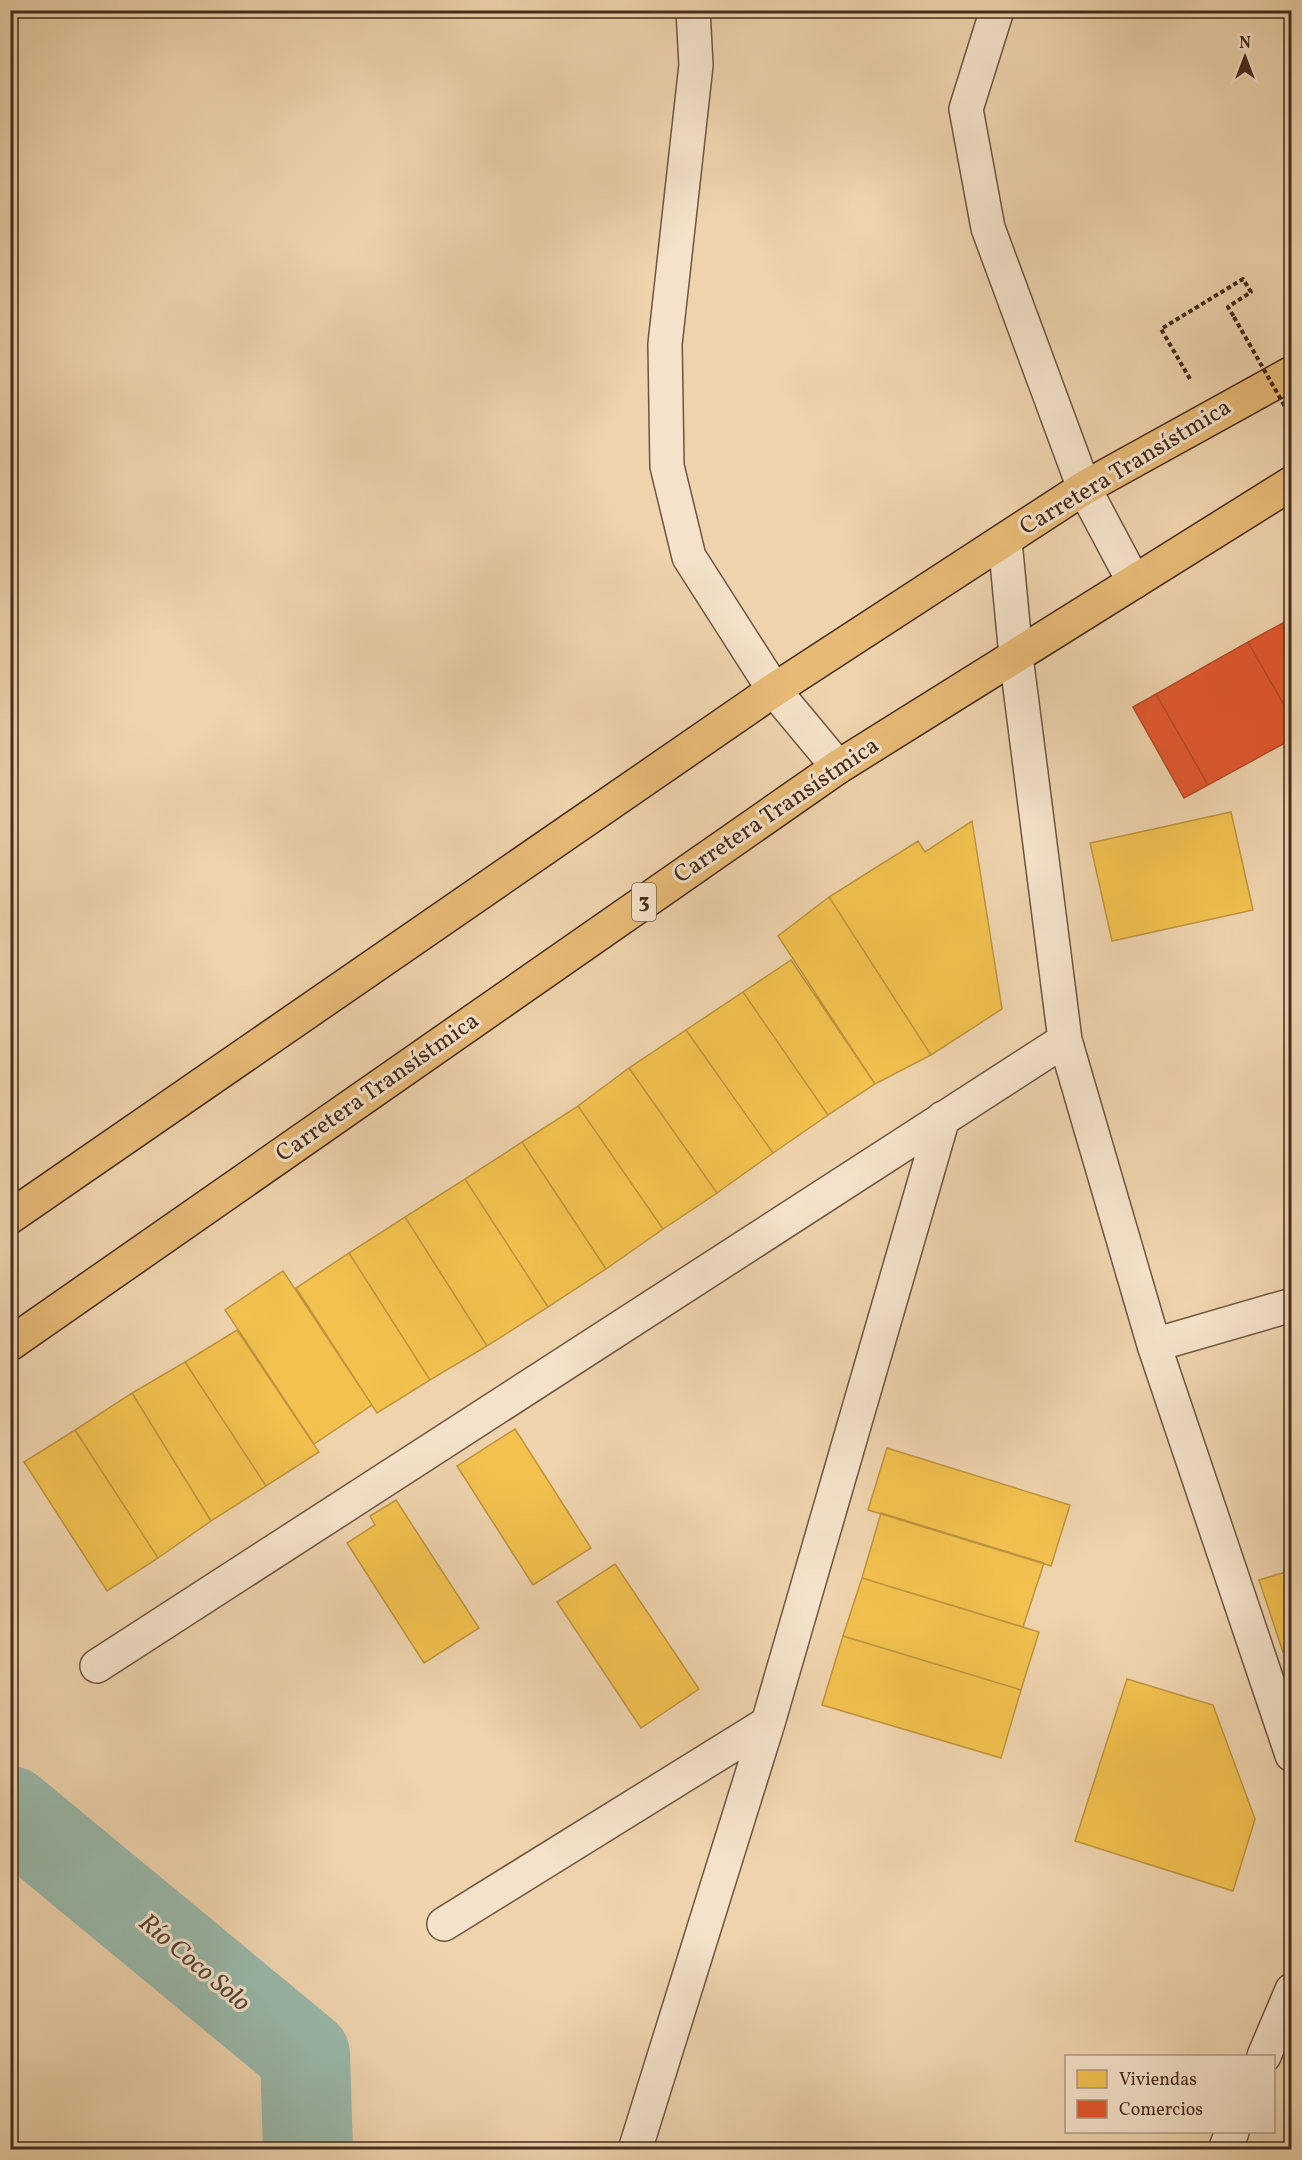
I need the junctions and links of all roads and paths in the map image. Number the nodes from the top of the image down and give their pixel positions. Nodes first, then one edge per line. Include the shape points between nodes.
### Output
1 (693, 10) edge
2 (997, 10) edge
3 (1292, 372) edge
4 (1212, 416) junction
5 (1292, 419) edge
6 (1292, 483) edge
7 (1084, 488) junction
8 (1005, 541) junction
9 (1134, 582) junction
10 (1016, 656) junction
11 (774, 690) junction
12 (838, 767) junction
13 (1065, 1040) junction
14 (943, 1118) junction
15 (10, 1217) edge
16 (1292, 1305) edge
17 (10, 1344) edge
18 (1154, 1344) junction
19 (97, 1666) dead end
20 (768, 1723) junction
21 (1292, 1755) edge
22 (444, 1924) dead end
23 (1292, 1990) edge
24 (1264, 2055) edge
25 (1232, 2133) edge
26 (634, 2150) edge
27 (1225, 2150) edge

1 - 11 street via 696,64 665,344 667,466 689,557
2 - 7 street via 966,108 988,228
3 - 4 main road, Carretera Transístmica
4 - 5 path, bridge via 1161,329 1243,279 1251,292 1228,307
4 - 7 main road, Carretera Transístmica
6 - 9 main road, Carretera Transístmica / 3
7 - 8 main road, Carretera Transístmica
7 - 9 street
8 - 10 street
8 - 11 main road, Carretera Transístmica
9 - 10 main road, Carretera Transístmica / 3
10 - 12 main road, Carretera Transístmica / 3
10 - 13 street
11 - 12 street
11 - 15 main road, Carretera Transístmica
12 - 17 main road, Carretera Transístmica / 3
13 - 14 street
13 - 18 street
14 - 19 street
14 - 20 street
16 - 18 street
18 - 21 street
20 - 22 street
20 - 26 street
23 - 24 street
25 - 27 street

